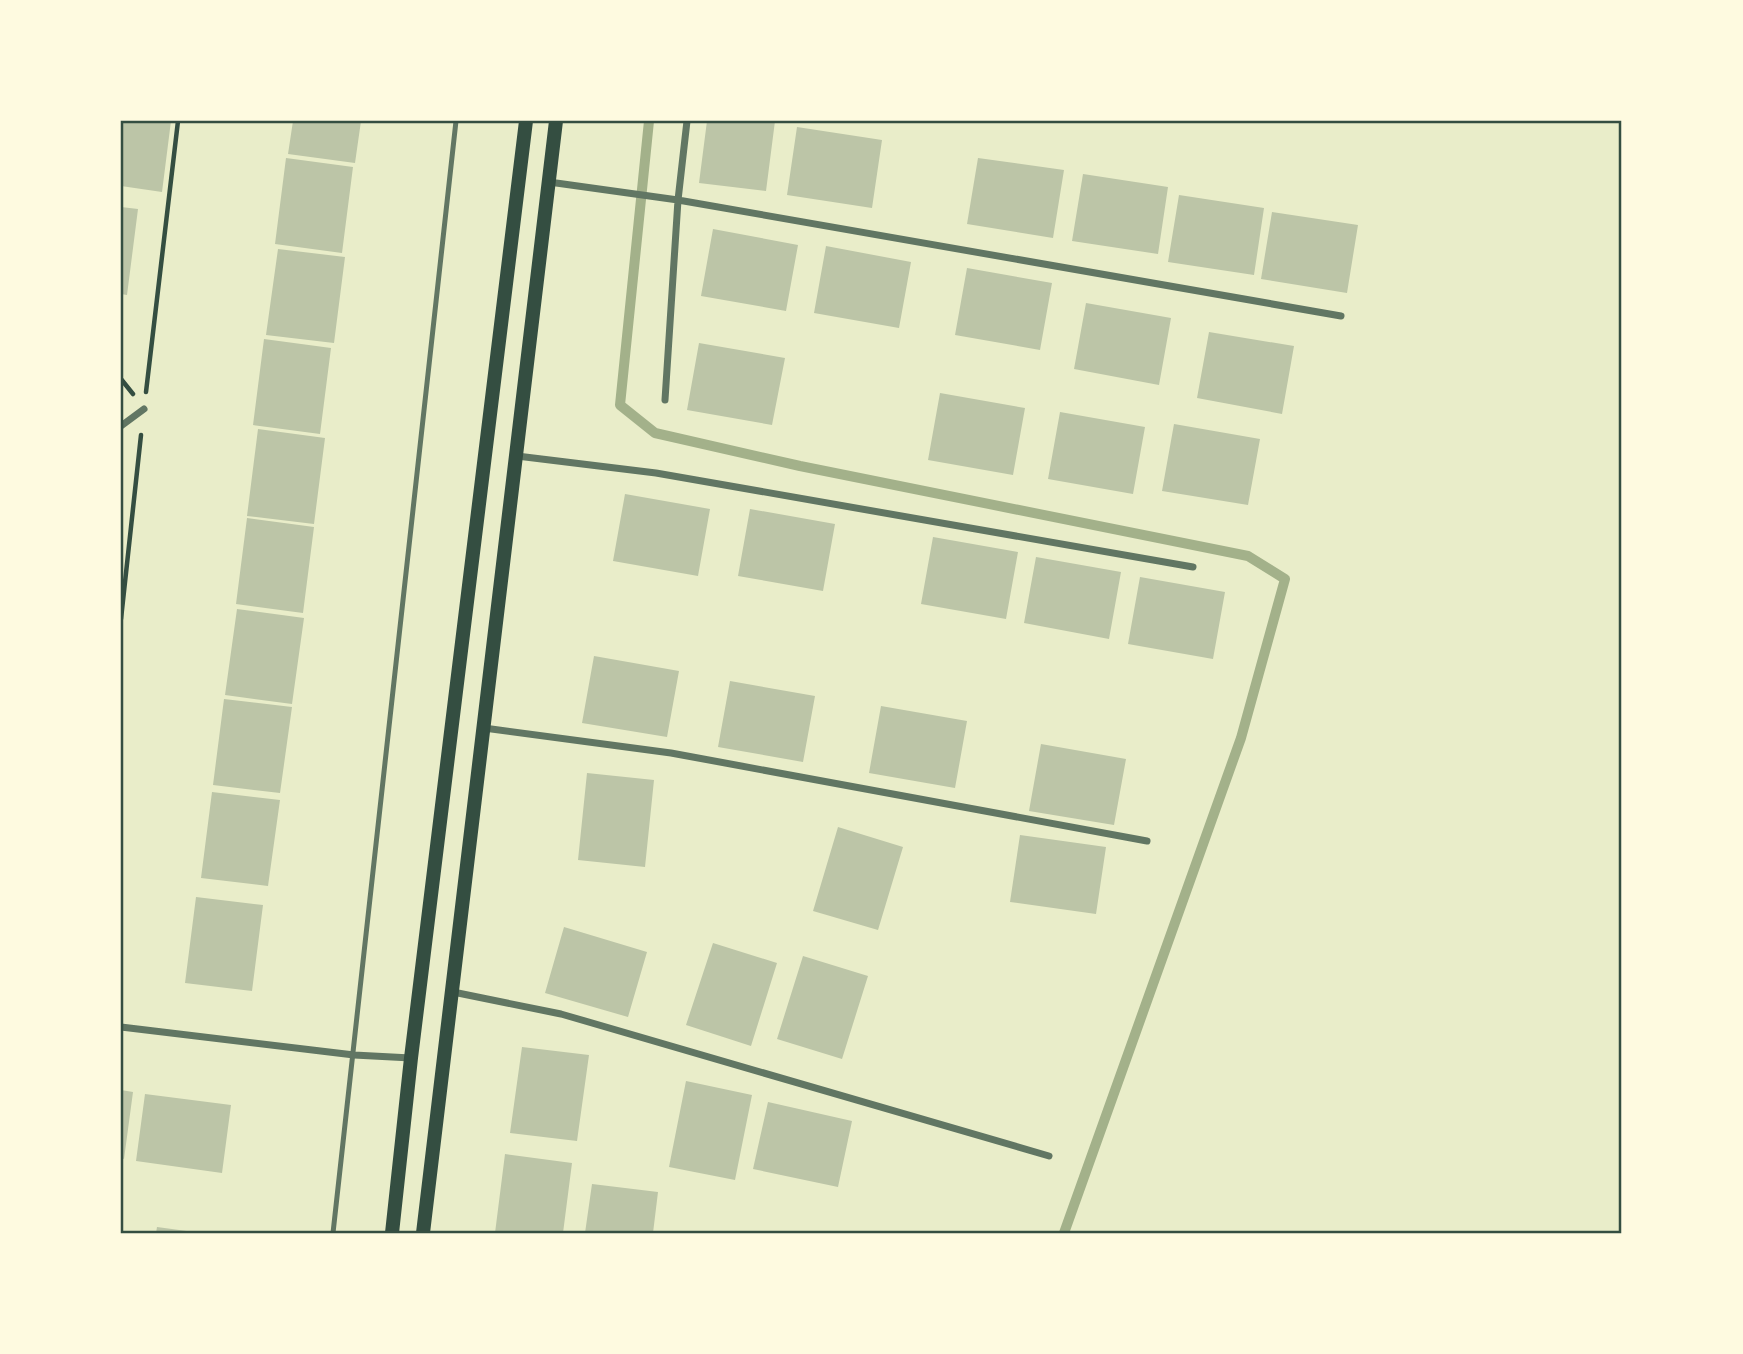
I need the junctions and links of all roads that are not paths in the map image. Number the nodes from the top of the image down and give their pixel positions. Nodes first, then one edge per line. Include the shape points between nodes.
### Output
1 (456, 121) edge
2 (526, 121) edge
3 (556, 121) edge
4 (687, 121) edge
5 (549, 182) junction
6 (678, 200) junction
7 (1341, 316) dead end
8 (665, 400) dead end
9 (144, 409) road end
10 (121, 426) edge
11 (517, 456) junction
12 (1193, 567) dead end
13 (484, 728) junction
14 (1147, 841) dead end
15 (453, 992) junction
16 (121, 1027) edge
17 (354, 1055) junction
18 (411, 1058) junction
19 (1049, 1156) dead end
20 (333, 1233) edge
21 (392, 1233) edge
22 (423, 1233) edge

1 - 17 lane
2 - 18 main road
3 - 5 main road
4 - 6 street
5 - 6 street
5 - 11 main road
6 - 7 street
6 - 8 street
9 - 10 street
11 - 12 street via 656,473
11 - 13 main road
13 - 14 street via 671,752
13 - 15 main road
15 - 19 street via 561,1014
15 - 22 main road
16 - 17 street
17 - 18 street
17 - 20 lane
18 - 21 main road

